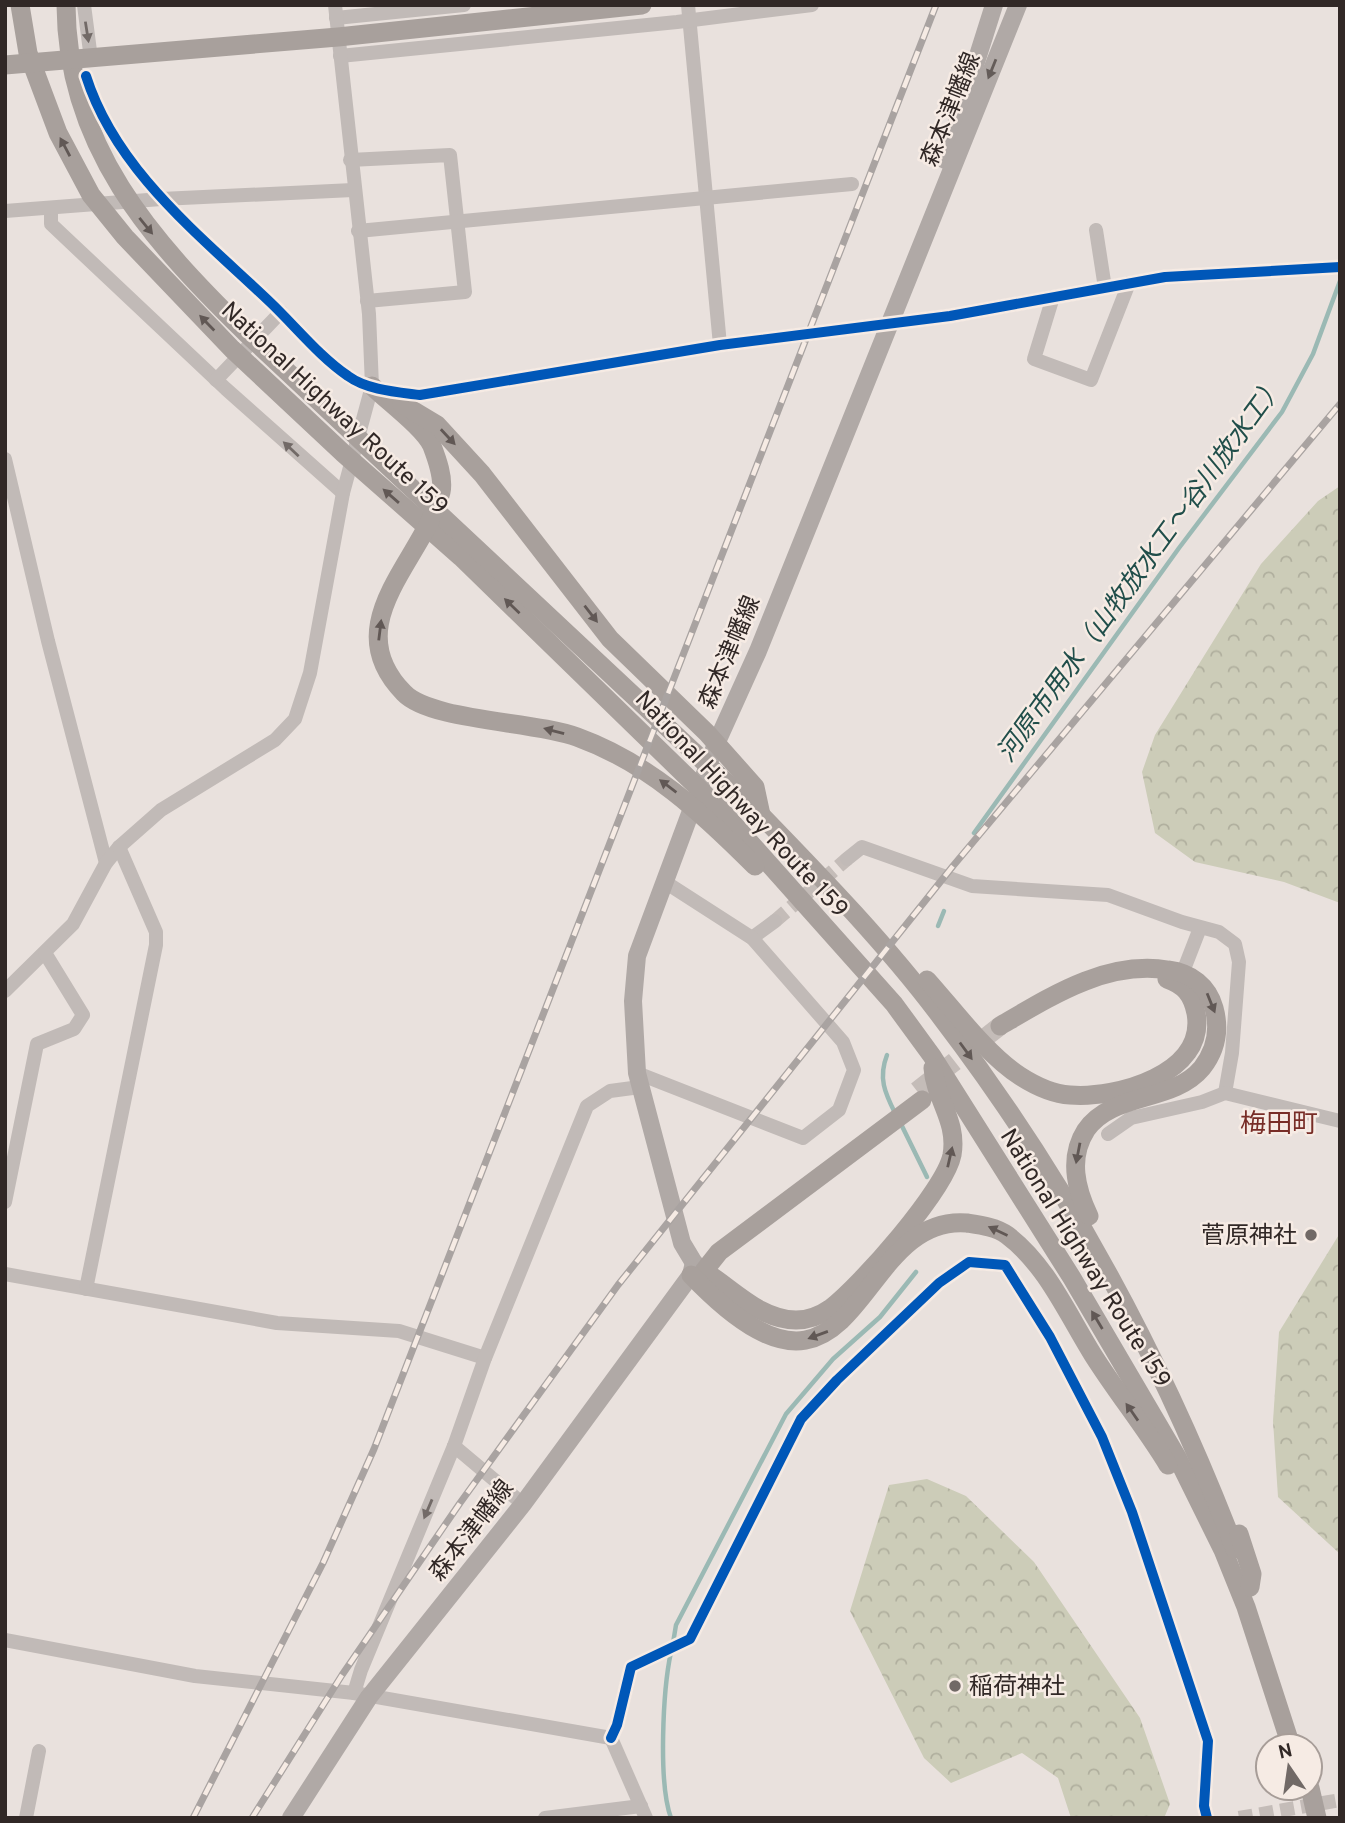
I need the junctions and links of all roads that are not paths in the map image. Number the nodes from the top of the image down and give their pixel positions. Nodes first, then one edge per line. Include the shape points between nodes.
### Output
1 (20, 5) edge
2 (66, 5) edge
3 (84, 5) edge
4 (464, 5) edge
5 (642, 5) edge
6 (812, 5) edge
7 (994, 5) edge
8 (1018, 5) edge
9 (689, 13) edge
10 (337, 29) edge
11 (5, 65) edge
12 (88, 67) junction
13 (5, 77) edge
14 (351, 160) junction
15 (852, 184) dead end
16 (353, 190) junction
17 (706, 198) junction
18 (161, 199) junction
19 (51, 209) junction
20 (5, 211) edge
21 (457, 221) junction
22 (926, 230) junction
23 (1096, 230) dead end
24 (358, 231) junction
25 (1339, 266) edge
26 (1129, 283) junction
27 (1105, 288) junction
28 (1053, 297) junction
29 (367, 301) junction
30 (281, 312) junction
31 (889, 323) junction
32 (720, 345) junction
33 (216, 380) junction
34 (372, 386) junction
35 (5, 459) edge
36 (343, 493) junction
37 (468, 551) junction
38 (736, 779) junction
39 (717, 817) junction
40 (119, 847) junction
41 (847, 859) tunnel mouth
42 (106, 863) junction
43 (665, 881) junction
44 (829, 885) junction
45 (775, 921) tunnel mouth
46 (1200, 928) junction
47 (752, 938) junction
48 (45, 953) junction
49 (1181, 978) junction
50 (5, 991) edge
51 (1003, 1031) tunnel mouth
52 (932, 1056) junction
53 (639, 1080) junction
54 (1225, 1094) junction
55 (919, 1096) tunnel mouth
56 (1340, 1121) edge
57 (1108, 1135) dead end
58 (5, 1202) edge
59 (696, 1270) junction
60 (5, 1274) edge
61 (86, 1289) junction
62 (485, 1358) junction
63 (454, 1446) junction
64 (523, 1504) junction
65 (1250, 1587) junction
66 (5, 1640) edge
67 (362, 1695) junction
68 (1281, 1713) junction
69 (1286, 1732) edge
70 (1295, 1732) edge
71 (611, 1738) junction
72 (38, 1751) dead end
73 (644, 1812) edge
74 (26, 1818) edge
75 (291, 1818) edge
76 (545, 1818) edge
77 (1207, 1818) edge

37 -> 1 highway, National Highway Route 159 via 342,453 232,349 125,237 91,195 58,133 28,53
2 -> 37 highway, National Highway Route 159 via 74,81 86,122 113,178 141,221 192,279
3 -> 12 street
4 - 10 street
5 - 10 highway
6 - 9 street
7 - 22 main road, 森本津幡線
8 -> 22 main road, 森本津幡線
9 - 10 street via 581,27
9 - 17 street
10 - 12 highway
10 - 14 street
11 - 12 highway via 60,58
12 - 13 highway
12 - 18 street via 100,114
14 - 16 street
14 - 21 street via 450,155
15 - 17 street
16 - 18 street
16 - 24 street
17 - 21 street
17 - 32 street
18 - 19 street
18 - 30 street
19 - 20 street
19 - 33 street via 51,224
21 - 24 street
21 - 29 street via 465,292
22 - 31 main road, 森本津幡線
23 - 27 street
24 - 29 street
25 - 26 street
26 - 27 street
26 - 28 street via 1091,380 1034,359
27 - 28 street
28 - 31 street
29 - 34 street
30 - 33 street
30 - 34 street via 349,377
31 - 32 street
31 - 43 main road, 森本津幡線 via 716,744
32 - 34 street via 420,395
36 -> 33 street
34 - 36 street
34 -> 38 highway via 437,425 482,474 610,639
39 -> 34 highway via 617,756 576,737 530,725 447,714 405,695 381,662 377,636 383,611 442,491 440,469 430,443
35 - 42 street
36 - 40 street via 310,673 295,719 275,740 161,810
37 - 38 highway, National Highway Route 159
39 -> 37 highway, National Highway Route 159 via 632,721
38 - 44 highway, National Highway Route 159 via 761,815
39 - 52 highway, National Highway Route 159 via 894,1004
40 - 42 street
40 - 61 street via 156,932 156,945
41 - 46 street via 862,846 972,886 1108,895
42 - 48 street via 73,924
43 - 47 street
43 - 53 main road, 森本津幡線 via 637,956 633,1001
44 - 49 highway via 864,912 1002,1062 1052,1092 1071,1096 1126,1088 1152,1081 1174,1068 1193,1043 1197,1022 1194,1003
44 -> 65 highway, National Highway Route 159 via 940,1015 1068,1201 1158,1365 1198,1451
45 - 47 street
46 - 49 street
46 - 54 street via 1219,932 1235,944 1239,962
47 - 53 street via 843,1042 854,1070 839,1110 803,1138
48 - 50 street
48 - 58 street via 83,1015 74,1029 37,1044
49 - 51 highway via 1095,984
49 -> 65 highway via 1199,983 1211,997 1217,1032 1208,1059 1186,1081 1108,1111 1088,1128 1077,1146 1075,1174 1079,1196 1102,1245 1205,1448 1252,1574
59 -> 52 highway via 773,1316 813,1318 831,1308 905,1229 946,1173 953,1132 934,1081
68 -> 52 highway, National Highway Route 159 via 1246,1607 1177,1457 1072,1278
53 - 59 main road, 森本津幡線 via 682,1243
53 - 62 street via 587,1106
54 - 56 street
54 - 57 street via 1131,1118
55 - 59 highway
59 - 64 main road, 森本津幡線
68 -> 59 highway via 1182,1488 1043,1274 1006,1234 984,1225 933,1226 910,1240 840,1323 816,1339 787,1339 754,1327 727,1309
60 - 61 street
61 - 62 street via 277,1323 399,1331
62 - 63 street
63 - 64 street
63 -> 67 street via 366,1657
64 - 67 main road, 森本津幡線
65 - 70 highway, National Highway Route 159
66 - 67 street via 195,1676
67 - 71 street
67 - 75 main road, 森本津幡線
68 - 69 highway, National Highway Route 159
71 - 73 street
71 - 77 street via 631,1667 690,1639 801,1419 939,1283 969,1262 1005,1265 1050,1337 1102,1437 1132,1512 1208,1741
72 - 74 street
73 - 76 street

